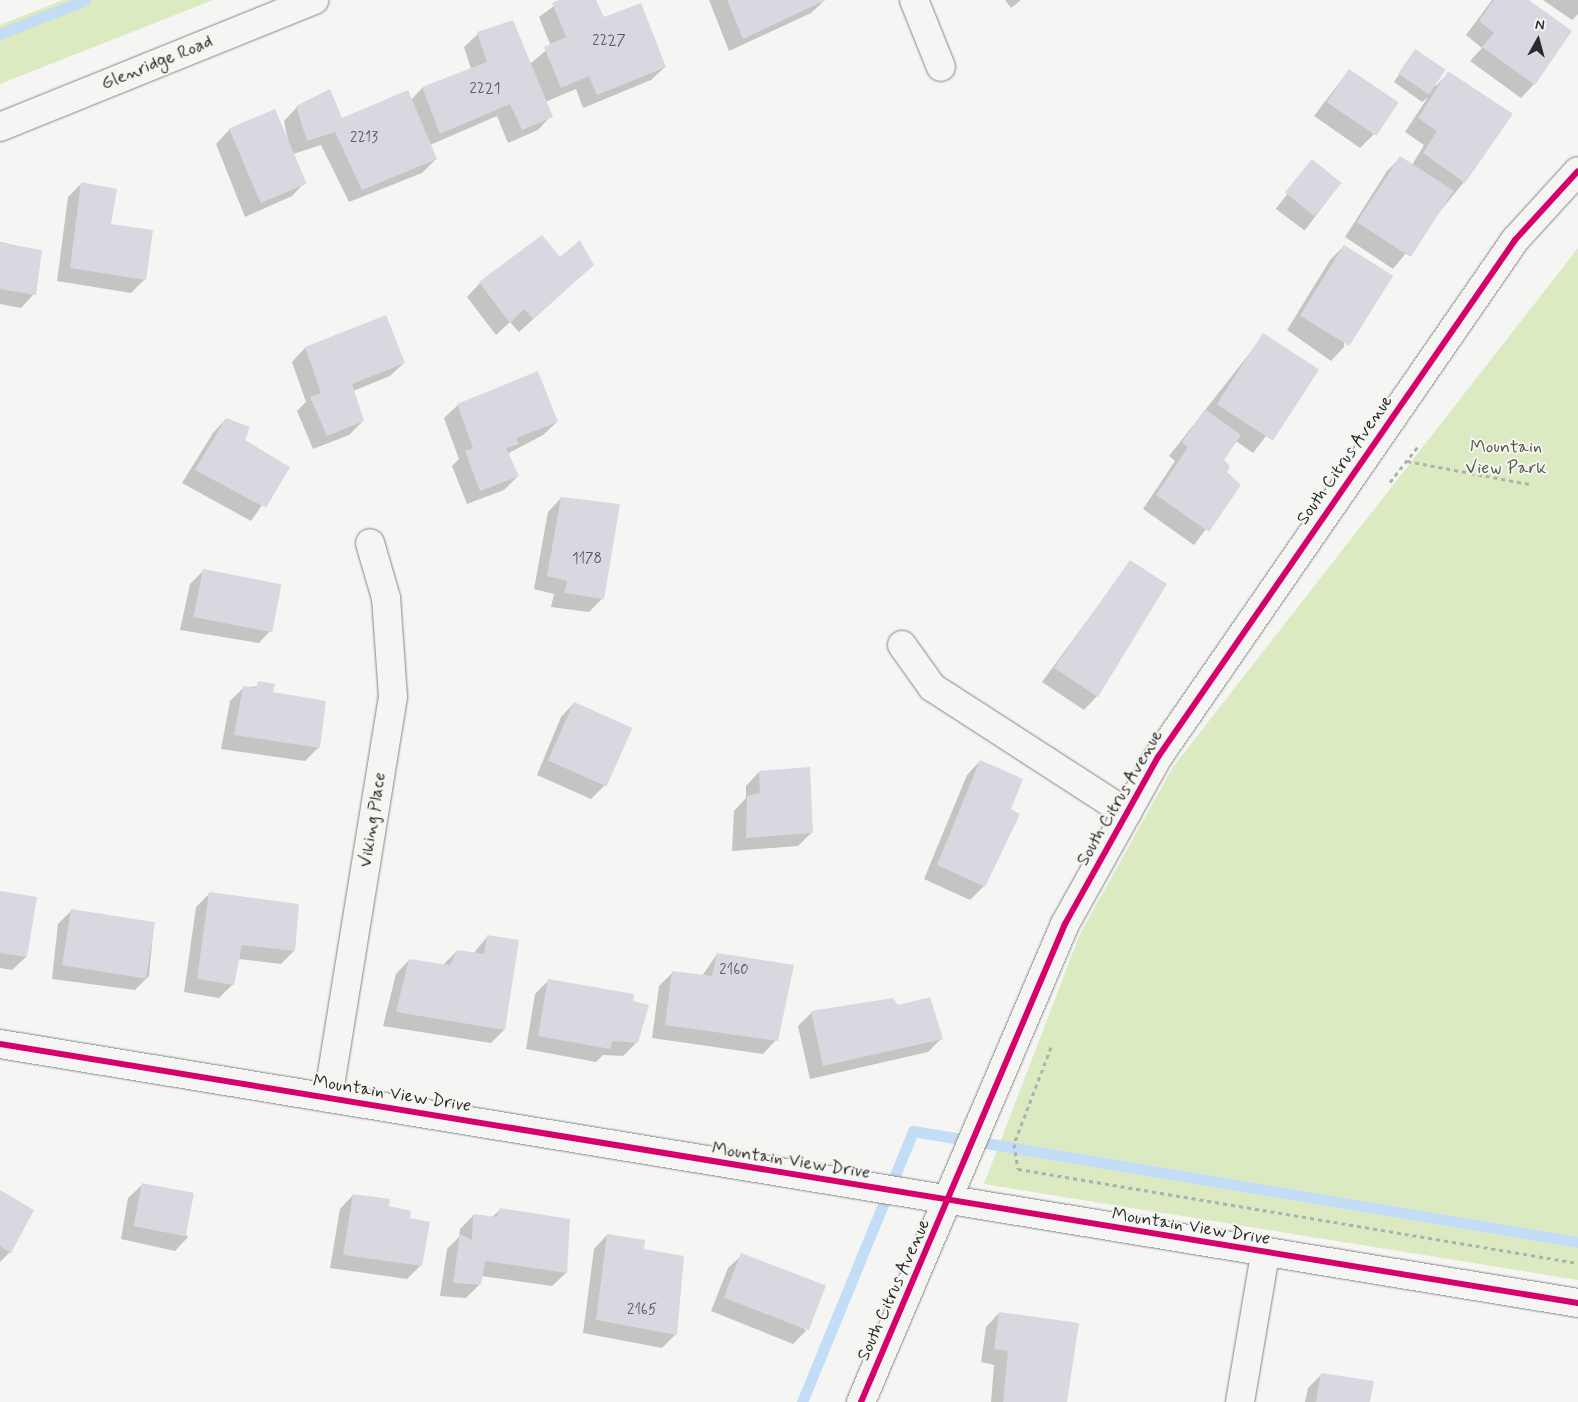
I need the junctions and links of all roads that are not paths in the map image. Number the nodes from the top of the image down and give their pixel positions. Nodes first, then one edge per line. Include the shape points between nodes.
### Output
1 (314, 0) edge
2 (914, 0) edge
3 (941, 67) dead end
4 (0, 127) edge
5 (1578, 171) edge
6 (370, 542) dead end
7 (902, 645) dead end
8 (1127, 813) junction
9 (0, 1044) edge
10 (328, 1098) junction
11 (949, 1202) junction
12 (1265, 1254) junction
13 (1578, 1303) edge
14 (861, 1402) edge
15 (1240, 1402) edge

1 - 4 street, Glenridge Road
2 - 3 street
5 - 8 street, South Citrus Avenue via 1509,248 1158,757
6 - 10 street, Viking Place via 386,598 393,697
7 - 8 street via 932,687
8 - 11 street, South Citrus Avenue via 1064,924
9 - 10 street, Mountain View Drive
10 - 11 street, Mountain View Drive
11 - 12 street, Mountain View Drive
11 - 14 street, South Citrus Avenue
12 - 13 street, Mountain View Drive
12 - 15 street

